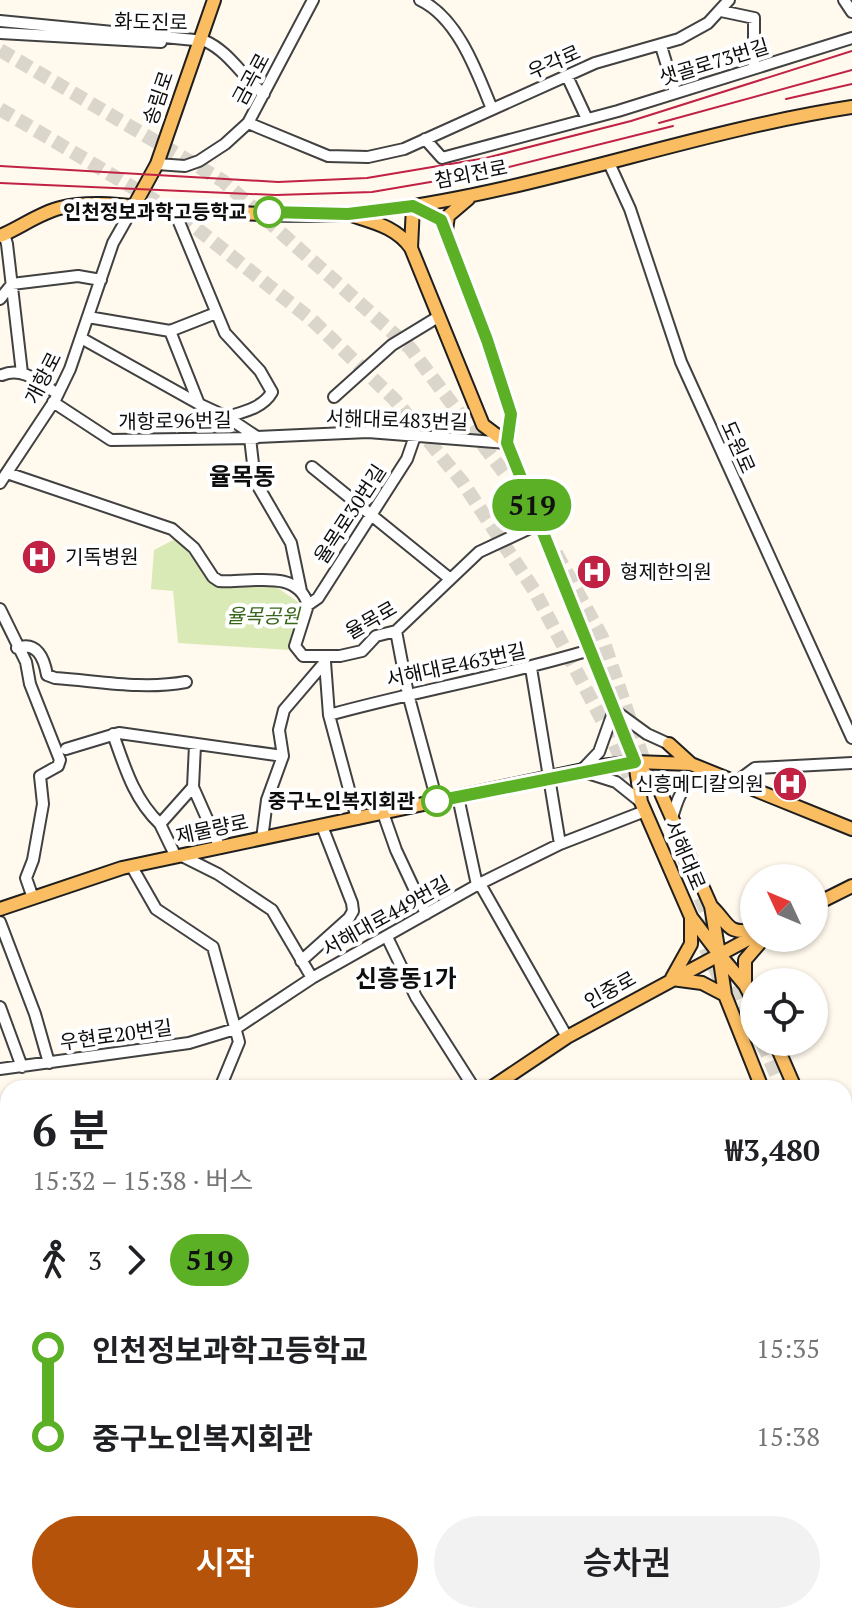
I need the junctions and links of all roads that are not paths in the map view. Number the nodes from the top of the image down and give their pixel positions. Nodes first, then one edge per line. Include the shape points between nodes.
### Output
1 (214, 0) edge
2 (313, 0) edge
3 (420, 0) edge
4 (729, 0) edge
5 (844, 0) edge
6 (721, 11) junction
7 (852, 12) edge
8 (0, 21) edge
9 (0, 33) edge
10 (852, 38) edge
11 (198, 40) junction
12 (661, 46) junction
13 (754, 68) junction
14 (567, 76) junction
15 (675, 92) junction
16 (264, 94) junction
17 (852, 107) edge
18 (492, 109) junction
19 (587, 119) junction
20 (248, 123) junction
21 (425, 139) junction
22 (609, 163) junction
23 (157, 164) junction
24 (475, 196) junction
25 (134, 206) junction
26 (413, 206) junction
27 (174, 210) junction
28 (348, 214) junction
29 (2, 235) edge
30 (448, 241) junction
31 (411, 248) junction
32 (101, 280) junction
33 (12, 284) junction
34 (0, 299) edge
35 (216, 313) junction
36 (88, 317) junction
37 (438, 317) junction
38 (170, 331) junction
39 (81, 338) junction
40 (22, 373) junction
41 (1, 375) edge
42 (334, 397) dead end
43 (56, 398) junction
44 (199, 404) junction
45 (227, 417) junction
46 (415, 436) junction
47 (255, 438) junction
48 (507, 443) junction
49 (312, 467) dead end
50 (7, 473) junction
51 (0, 483) edge
52 (370, 516) junction
53 (539, 524) junction
54 (449, 578) junction
55 (301, 591) junction
56 (308, 605) junction
57 (0, 609) edge
58 (396, 631) junction
59 (590, 650) junction
60 (19, 653) junction
61 (323, 659) junction
62 (531, 668) junction
63 (186, 682) dead end
64 (408, 694) junction
65 (614, 710) junction
66 (329, 715) junction
67 (113, 734) junction
68 (852, 738) edge
69 (669, 744) joint
70 (195, 745) junction
71 (66, 749) dead end
72 (283, 756) junction
73 (635, 762) junction
74 (852, 763) edge
75 (691, 764) junction
76 (581, 771) junction
77 (722, 777) junction
78 (549, 778) junction
79 (736, 782) junction
80 (192, 783) junction
81 (458, 797) junction
82 (437, 801) junction
83 (643, 807) junction
84 (383, 813) junction
85 (672, 818) junction
86 (357, 819) junction
87 (160, 824) junction
88 (322, 826) junction
89 (852, 829) edge
90 (262, 839) junction
91 (560, 844) junction
92 (220, 848) junction
93 (179, 857) junction
94 (132, 867) junction
95 (479, 885) junction
96 (852, 886) edge
97 (33, 898) junction
98 (828, 898) edge
99 (711, 906) junction
100 (0, 909) edge
101 (426, 914) junction
102 (691, 917) junction
103 (0, 922) edge
104 (740, 932) edge
105 (387, 937) junction
106 (740, 943) edge
107 (719, 954) junction
108 (301, 961) junction
109 (312, 978) junction
110 (672, 979) junction
111 (740, 979) tunnel mouth
112 (725, 995) junction
113 (0, 1007) edge
114 (3, 1025) edge
115 (235, 1029) junction
116 (567, 1037) junction
117 (781, 1056) edge
118 (49, 1063) junction
119 (22, 1067) junction
120 (0, 1069) edge
121 (224, 1080) edge
122 (469, 1080) edge
123 (503, 1080) edge
124 (759, 1080) edge
125 (792, 1080) edge

1 - 11 main road, 송림로
2 - 16 street, 금곡로
3 - 18 street via 431,5 456,37
4 - 6 street, 우각로
5 - 7 street
6 - 12 street, 우각로 via 693,33
6 - 13 street via 754,18
8 - 11 street, 화도진로
9 - 11 street, 화도진로
10 - 13 street, 샛골로73번길
11 - 16 street via 216,46
11 - 23 main road, 송림로
12 - 14 street, 우각로
12 - 15 street
13 - 15 street, 샛골로73번길
14 - 18 street, 우각로
14 - 19 street
15 - 19 street, 샛골로73번길
16 - 20 street, 금곡로
17 - 22 main road, 참외전로
18 - 21 street, 우각로
19 - 21 street, 샛골로73번길 via 442,158
20 - 21 street, 우각로 via 328,156 368,157
20 - 23 street, 금곡로 via 199,161
22 - 24 main road, 참외전로
22 - 68 street, 도원로 via 630,209 681,362
23 - 25 main road, 송림로
24 - 26 main road, 참외전로
24 - 30 main road via 448,216
25 - 27 main road, 참외전로
25 - 29 main road, 참외전로 via 63,207
25 - 32 street, 개항로 via 113,243
26 - 28 main road, 참외전로
26 - 30 main road, 서해대로 via 441,220
26 - 31 main road, 서해대로
27 - 28 main road, 참외전로
27 - 35 street
28 - 31 main road via 390,229
29 - 33 street
30 - 48 main road, 서해대로 via 511,414
31 - 37 main road, 서해대로
32 - 33 street via 78,276
32 - 36 street, 개항로
33 - 34 street
33 - 40 street
35 - 38 street
35 - 45 street via 230,341 260,371 272,392 259,406
36 - 38 street
36 - 39 street, 개항로
37 - 42 street via 392,345
37 - 48 main road, 서해대로 via 483,425
38 - 44 street
39 - 43 street, 개항로
39 - 44 street
40 - 41 street
40 - 43 street, 개항로96번길
43 - 47 street, 개항로96번길 via 111,440
43 - 50 street, 개항로
44 - 45 street
45 - 47 street
46 - 47 street, 서해대로483번길 via 368,432
46 - 48 street, 서해대로483번길
46 - 52 street, 율목로30번길 via 407,459
47 - 55 street via 255,481 291,543
48 - 53 main road, 서해대로
49 - 52 street
50 - 51 street, 개항로
50 - 55 street via 172,529 219,581 280,579
52 - 54 street
52 - 56 street, 율목로30번길 via 318,598
53 - 54 street, 율목로 via 487,547
53 - 59 main road, 서해대로
54 - 58 street, 율목로
55 - 56 street
56 - 61 street via 295,649
57 - 60 street
58 - 61 street, 율목로 via 376,636 362,651
58 - 64 street
59 - 62 street, 서해대로463번길
59 - 65 main road, 서해대로
60 - 63 street via 28,644 34,647 47,675 55,678 127,685
60 - 97 street via 60,760 40,776 43,804 26,878
61 - 66 street
61 - 72 street via 284,710 279,730
62 - 64 street, 서해대로463번길
62 - 78 street
64 - 66 street, 서해대로463번길
64 - 82 street
65 - 69 street
65 - 73 main road, 서해대로
65 - 76 street via 599,752
66 - 86 street
67 - 70 street
67 - 71 street
67 - 87 street via 134,791
69 - 75 main road
70 - 72 street
70 - 80 street
72 - 90 street via 267,800
73 - 75 main road, 제물량로
73 - 76 main road, 제물량로
73 - 83 main road, 서해대로
73 - 85 main road, 서해대로 via 660,791
74 - 79 street via 755,768
75 - 77 main road, 제물량로
76 - 78 main road, 제물량로
76 - 83 street via 616,782
77 - 79 main road, 제물량로
77 - 85 street via 684,787
78 - 81 main road, 제물량로
78 - 91 street
79 - 89 main road, 제물량로
80 - 87 street
80 - 92 street
81 - 82 main road, 제물량로
81 - 95 street
82 - 84 main road, 제물량로
83 - 91 street, 서해대로449번길
83 - 102 main road, 서해대로
84 - 86 main road, 제물량로
84 - 101 street
85 - 99 main road, 서해대로
86 - 88 main road, 제물량로
87 - 93 street
88 - 90 main road, 제물량로
88 - 108 street via 353,911
90 - 92 main road, 제물량로
91 - 95 street, 서해대로449번길
92 - 93 main road, 제물량로
93 - 94 main road, 제물량로
93 - 108 street via 218,874 272,910
94 - 97 main road, 제물량로
94 - 115 street via 156,909 213,947
95 - 101 street, 서해대로449번길
95 - 116 street
96 - 98 main road
97 - 100 main road, 제물량로
99 - 104 main road via 729,928
99 - 107 main road, 서해대로
101 - 105 street, 서해대로449번길
102 - 107 main road, 서해대로
102 - 110 main road via 691,944
103 - 118 street
105 - 109 street, 서해대로449번길
105 - 122 street via 416,997
106 - 107 main road, 인중로
107 - 110 main road, 인중로
107 - 111 main road, 서해대로
107 - 112 main road, 서해대로
108 - 109 street
109 - 115 street, 서해대로449번길
110 - 112 main road via 702,983
110 - 116 main road, 인중로
112 - 124 main road, 서해대로
113 - 114 street
114 - 119 street
115 - 118 street, 우현로20번길 via 189,1043
115 - 121 street via 238,1048
116 - 123 main road, 인중로
117 - 125 main road
118 - 119 street, 우현로20번길
119 - 120 street, 우현로20번길

